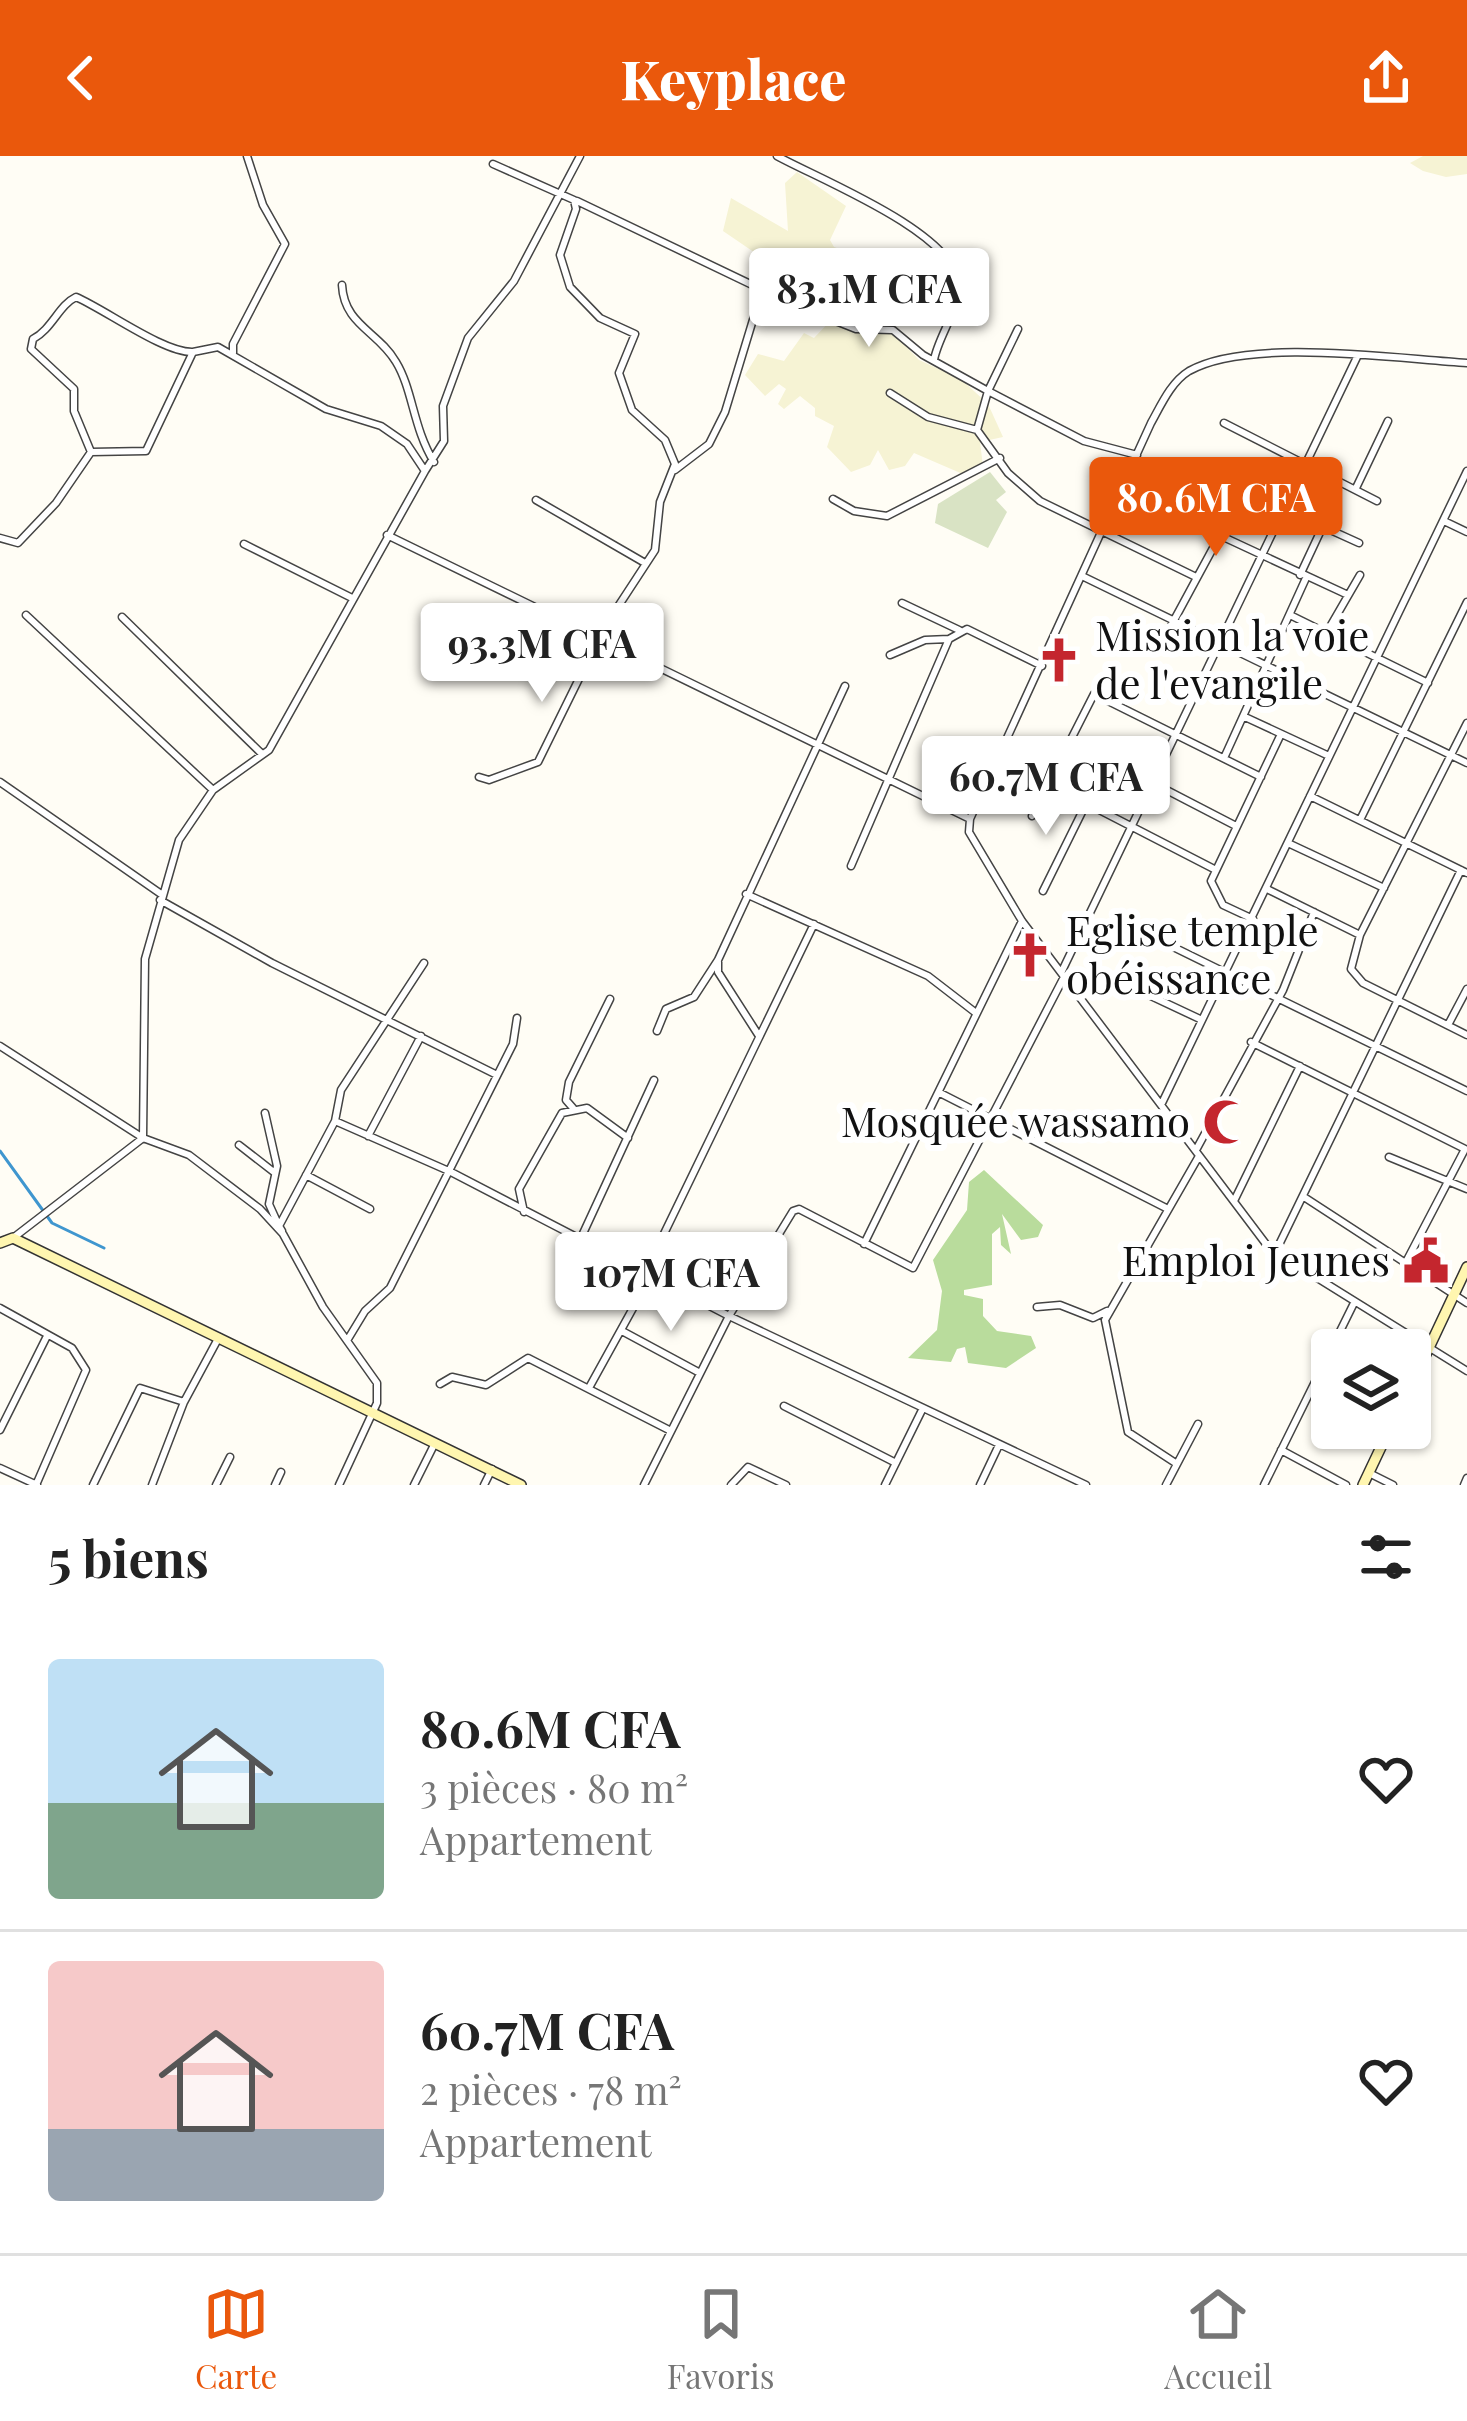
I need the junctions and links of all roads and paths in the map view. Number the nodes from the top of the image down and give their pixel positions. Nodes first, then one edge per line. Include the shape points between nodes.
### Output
1 (247, 156) edge
2 (580, 156) edge
3 (777, 156) edge
4 (493, 164) dead end
5 (564, 191) junction
6 (574, 200) junction
7 (342, 285) dead end
8 (762, 290) junction
9 (1018, 329) dead end
10 (193, 352) junction
11 (1358, 355) junction
12 (234, 357) junction
13 (934, 360) junction
14 (1467, 362) edge
15 (988, 391) junction
16 (890, 393) dead end
17 (1388, 421) dead end
18 (1224, 423) dead end
19 (977, 430) junction
20 (91, 452) junction
21 (1137, 455) junction
22 (1000, 458) junction
23 (434, 462) junction
24 (1308, 464) junction
25 (425, 471) junction
26 (674, 471) junction
27 (1467, 471) edge
28 (1209, 475) dead end
29 (1355, 489) junction
30 (833, 499) dead end
31 (536, 500) dead end
32 (1378, 501) dead end
33 (1284, 513) junction
34 (1189, 521) dead end
35 (1444, 521) junction
36 (1322, 528) junction
37 (1106, 529) junction
38 (1467, 532) edge
39 (387, 535) junction
40 (1219, 537) junction
41 (0, 538) edge
42 (1359, 543) dead end
43 (244, 544) dead end
44 (1263, 557) junction
45 (646, 563) junction
46 (1360, 575) dead end
47 (1084, 577) junction
48 (1303, 577) junction
49 (1196, 578) junction
50 (1348, 596) junction
51 (352, 598) junction
52 (1467, 602) edge
53 (902, 603) dead end
54 (26, 615) dead end
55 (1292, 616) junction
56 (122, 617) dead end
57 (1172, 622) junction
58 (1456, 625) junction
59 (959, 630) junction
60 (1467, 630) edge
61 (1327, 632) junction
62 (600, 637) junction
63 (949, 639) junction
64 (1222, 645) junction
65 (1159, 648) dead end
66 (890, 655) dead end
67 (1376, 658) junction
68 (1042, 666) junction
69 (1267, 668) junction
70 (1428, 683) junction
71 (845, 686) dead end
72 (1351, 708) junction
73 (1244, 716) junction
74 (1467, 723) edge
75 (1177, 734) junction
76 (1281, 734) junction
77 (1402, 734) junction
78 (1070, 740) junction
79 (815, 741) junction
80 (262, 754) junction
81 (1329, 756) junction
82 (1451, 756) junction
83 (1224, 758) junction
84 (1467, 763) edge
85 (887, 775) junction
86 (1261, 777) junction
87 (478, 778) dead end
88 (0, 782) edge
89 (1153, 782) junction
90 (1048, 784) junction
91 (213, 790) junction
92 (1310, 796) junction
93 (1086, 804) junction
94 (1032, 816) dead end
95 (970, 819) junction
96 (1360, 820) junction
97 (1236, 826) junction
98 (1131, 828) junction
99 (1408, 840) junction
100 (1288, 843) junction
101 (850, 866) dead end
102 (1214, 869) junction
103 (1464, 872) edge
104 (1384, 888) junction
105 (1268, 889) junction
106 (1043, 892) dead end
107 (746, 894) junction
108 (160, 896) junction
109 (1314, 912) junction
110 (1253, 920) junction
111 (1022, 921) junction
112 (814, 925) junction
113 (1360, 935) junction
114 (1157, 939) dead end
115 (718, 961) junction
116 (424, 963) dead end
117 (1227, 972) junction
118 (1064, 973) junction
119 (1136, 988) dead end
120 (1467, 989) edge
121 (610, 999) dead end
122 (1276, 999) junction
123 (1395, 999) junction
124 (976, 1013) junction
125 (389, 1017) junction
126 (517, 1018) dead end
127 (1202, 1020) junction
128 (1448, 1025) junction
129 (657, 1031) dead end
130 (1467, 1035) edge
131 (421, 1036) junction
132 (759, 1036) junction
133 (1251, 1042) junction
134 (0, 1046) edge
135 (1376, 1046) junction
136 (1300, 1066) junction
137 (497, 1075) junction
138 (654, 1080) dead end
139 (1467, 1091) edge
140 (939, 1092) junction
141 (1354, 1094) junction
142 (1162, 1103) junction
143 (573, 1108) junction
144 (266, 1113) dead end
145 (987, 1118) junction
146 (335, 1121) junction
147 (368, 1136) junction
148 (143, 1138) junction
149 (628, 1138) junction
150 (239, 1145) dead end
151 (1466, 1147) edge
152 (1197, 1153) junction
153 (1389, 1157) dead end
154 (451, 1172) junction
155 (275, 1173) junction
156 (307, 1175) junction
157 (1450, 1181) junction
158 (1467, 1190) edge
159 (1303, 1197) junction
160 (1234, 1201) junction
161 (1166, 1208) junction
162 (370, 1209) dead end
163 (524, 1212) junction
164 (281, 1230) junction
165 (13, 1238) junction
166 (580, 1241) junction
167 (0, 1243) edge
168 (864, 1244) junction
169 (1275, 1253) junction
170 (1406, 1262) junction
171 (1467, 1267) edge
172 (645, 1273) junction
173 (1453, 1295) junction
174 (1354, 1303) junction
175 (1467, 1303) edge
176 (1037, 1307) dead end
177 (0, 1308) edge
178 (1109, 1310) junction
179 (728, 1316) junction
180 (1396, 1329) edge
181 (622, 1331) junction
182 (219, 1336) junction
183 (46, 1338) junction
184 (347, 1341) junction
185 (1431, 1344) edge
186 (1431, 1350) edge
187 (1467, 1371) edge
188 (700, 1373) junction
189 (440, 1384) dead end
190 (590, 1386) junction
191 (184, 1402) junction
192 (784, 1406) dead end
193 (922, 1410) junction
194 (374, 1411) junction
195 (1198, 1424) dead end
196 (0, 1430) edge
197 (671, 1431) junction
198 (435, 1443) junction
199 (999, 1445) junction
200 (1380, 1449) edge
201 (1281, 1450) junction
202 (230, 1457) dead end
203 (896, 1463) junction
204 (1177, 1464) junction
205 (0, 1468) edge
206 (492, 1469) junction
207 (281, 1472) dead end
208 (1369, 1473) junction
209 (37, 1485) edge
210 (93, 1485) edge
211 (152, 1485) edge
212 (217, 1485) edge
213 (274, 1485) edge
214 (340, 1485) edge
215 (414, 1485) edge
216 (484, 1485) edge
217 (521, 1485) edge
218 (644, 1485) edge
219 (730, 1485) edge
220 (786, 1485) edge
221 (885, 1485) edge
222 (980, 1485) edge
223 (1086, 1485) edge
224 (1166, 1485) edge
225 (1264, 1485) edge
226 (1346, 1485) edge
227 (1363, 1485) edge
228 (1393, 1485) edge

1 - 12 street via 285,244 232,344
2 - 5 street
3 - 13 street via 898,219 954,271 958,287
4 - 5 street
5 - 6 street
5 - 23 street via 514,281 467,338
6 - 8 street
6 - 26 street via 561,243 563,271 583,305 635,334 619,373 634,414 665,440
7 - 23 street via 348,314 397,362
8 - 13 street via 856,329 893,330
8 - 26 street via 725,412 709,444
9 - 15 street
10 - 12 street via 218,347
10 - 20 street via 146,451
10 - 20 street via 176,351 106,309 69,300 32,350 74,389
11 - 14 street
11 - 21 street via 1230,356 1197,368 1174,384
11 - 24 street
12 - 25 street via 326,410 399,435
13 - 15 street
15 - 19 street
15 - 21 street via 1084,441
16 - 19 street via 928,417
17 - 29 street
18 - 24 street
19 - 22 street
20 - 41 street via 18,543
21 - 37 street
22 - 30 street via 887,516
22 - 37 street via 1040,501
23 - 25 street
24 - 29 street
24 - 33 street
25 - 39 street
26 - 45 street via 660,502 659,541
27 - 35 street
28 - 33 street
29 - 32 street
31 - 45 street
33 - 36 street
33 - 44 street
34 - 40 street
35 - 38 street
35 - 67 street
36 - 42 street
36 - 48 street
37 - 47 street
37 - 49 street
39 - 51 street
39 - 62 street
40 - 44 street
40 - 49 street
43 - 51 street
44 - 48 street
44 - 64 street
45 - 62 street
46 - 50 street
47 - 57 street
47 - 68 street
48 - 50 street
48 - 55 street
49 - 57 street
50 - 61 street
51 - 80 street
52 - 58 street
53 - 59 street
54 - 91 street
55 - 61 street
55 - 69 street
56 - 80 street
57 - 64 street
57 - 65 street
58 - 60 street
58 - 70 street
59 - 63 street
59 - 68 street
61 - 67 street
62 - 79 street
62 - 87 street via 538,762
63 - 66 street
63 - 85 street
64 - 69 street
64 - 75 street
67 - 70 street
67 - 72 street
68 - 95 street
69 - 72 street
69 - 73 street
70 - 77 street
71 - 79 street
72 - 77 street
72 - 81 street
73 - 76 street
73 - 83 street
74 - 82 street
75 - 78 street via 1094,694
75 - 83 street
75 - 89 street
76 - 81 street
76 - 86 street
77 - 82 street
77 - 96 street
78 - 89 street
78 - 90 street
79 - 85 street
79 - 107 street
80 - 91 street
81 - 92 street
82 - 84 street
82 - 99 street
83 - 86 street
85 - 95 street
85 - 101 street
86 - 97 street
88 - 108 street
89 - 97 street
89 - 98 street
90 - 93 street
90 - 94 street
91 - 108 street via 179,840
92 - 96 street
92 - 100 street
93 - 98 street
93 - 106 street
95 - 111 street via 973,845
96 - 99 street
97 - 102 street
98 - 102 street
98 - 118 street
99 - 103 street
99 - 104 street
100 - 104 street
100 - 105 street
102 - 110 street via 1215,898
103 - 123 street
104 - 113 street
105 - 109 street
105 - 110 street
107 - 112 street
107 - 115 street
108 - 125 street via 272,963
108 - 148 street via 145,959
109 - 113 street
109 - 122 street
110 - 117 street
111 - 118 street
111 - 124 street
112 - 124 street via 928,976
112 - 132 street
113 - 123 street via 1355,977
114 - 117 street
115 - 129 street via 694,997 666,1010
115 - 132 street
116 - 125 street
117 - 122 street
117 - 127 street
118 - 142 street
118 - 145 street
119 - 127 street
120 - 128 street
121 - 143 street via 568,1082
122 - 133 street
122 - 135 street
123 - 128 street
123 - 135 street
124 - 140 street
125 - 131 street
125 - 146 street via 341,1090
126 - 137 street
127 - 142 street
128 - 130 street
131 - 137 street
131 - 147 street
132 - 172 street
133 - 136 street
133 - 152 street
134 - 148 street
135 - 139 street
135 - 141 street
136 - 141 street
136 - 160 street
137 - 154 street
138 - 149 street
140 - 145 street
140 - 168 street
141 - 151 street
141 - 159 street
142 - 152 street
143 - 149 street via 586,1108
143 - 163 street via 524,1177
144 - 155 street
145 - 161 street
145 - 168 street via 913,1268
146 - 147 street
146 - 156 street
147 - 154 street
148 - 164 street via 189,1155
148 - 165 street
149 - 166 street
150 - 155 street
151 - 157 street
152 - 160 street
152 - 161 street
153 - 157 street
154 - 163 street
154 - 184 street via 390,1288
155 - 164 street via 269,1204
156 - 162 street
156 - 164 street
157 - 158 street
157 - 170 street
159 - 169 street
159 - 170 street
160 - 169 street
161 - 178 street
163 - 166 street
164 - 184 street
165 - 167 main road
165 - 182 main road
166 - 172 street
168 - 179 street via 796,1209
169 - 174 street
170 - 173 street
171 - 173 main road
172 - 179 street
172 - 181 street
173 - 175 street
173 - 185 main road
174 - 180 street
174 - 201 street
176 - 178 street via 1060,1305 1093,1318
177 - 183 street
178 - 204 street via 1104,1327 1128,1432
179 - 188 street
179 - 193 street
181 - 188 street
181 - 190 street
182 - 191 street
182 - 194 main road
183 - 196 street
183 - 209 street via 78,1353 86,1370
184 - 194 street via 377,1383
186 - 187 street
188 - 197 street
189 - 190 street via 452,1377 486,1385 528,1358
190 - 197 street
191 - 210 street via 140,1388
191 - 211 street
192 - 203 street
193 - 199 street
193 - 203 street
194 - 198 main road
194 - 214 street
195 - 204 street
197 - 218 street
198 - 206 main road
198 - 215 street
199 - 222 street
199 - 223 street
200 - 208 main road
201 - 225 street
201 - 226 street
202 - 212 street
203 - 221 street
204 - 224 street
205 - 209 street
206 - 216 street
206 - 217 main road
207 - 213 street
208 - 227 main road
208 - 228 street
219 - 220 street via 748,1467

